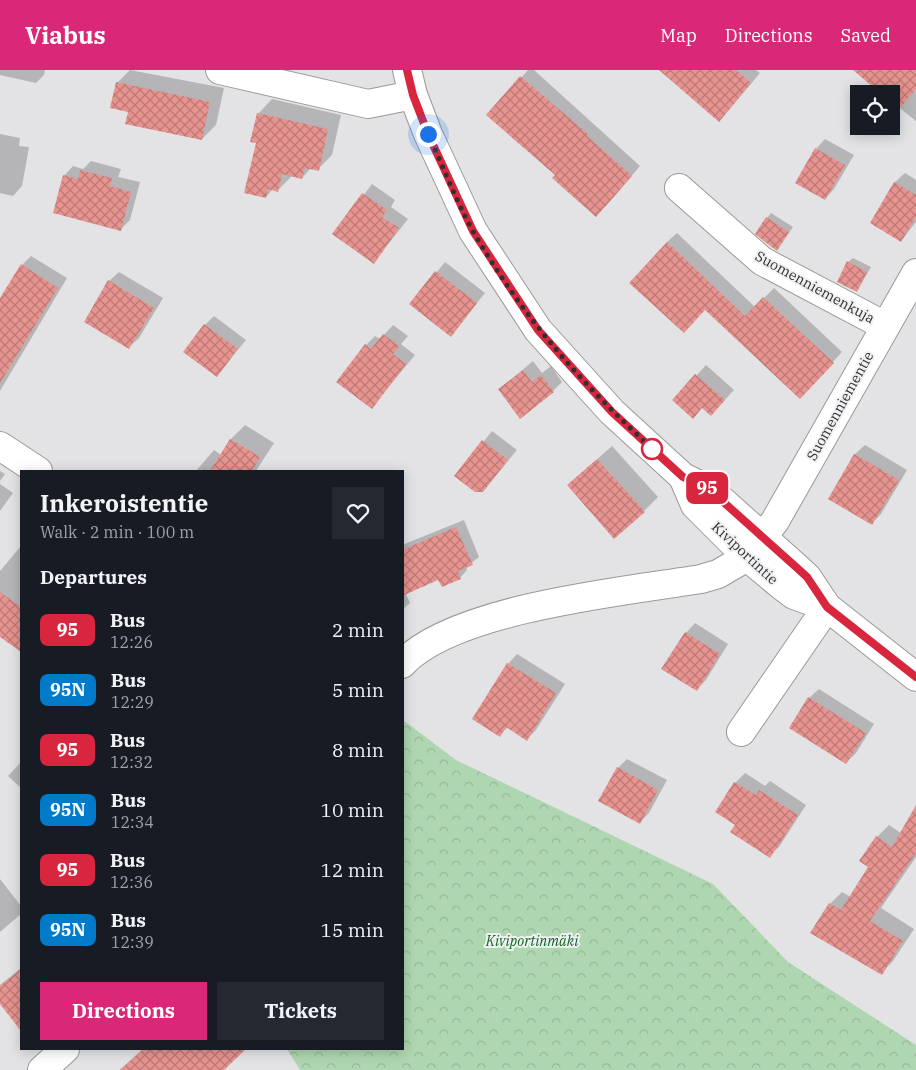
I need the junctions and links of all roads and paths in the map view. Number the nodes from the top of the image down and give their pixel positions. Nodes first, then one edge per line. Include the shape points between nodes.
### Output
1 (220, 70) edge
2 (410, 83) edge
3 (679, 188) dead end
4 (916, 273) edge
5 (885, 326) junction
6 (0, 446) edge
7 (36, 470) edge
8 (754, 547) junction
9 (827, 607) junction
10 (404, 663) edge
11 (916, 676) edge
12 (741, 732) dead end
13 (64, 1050) edge
14 (42, 1070) edge

1 - 2 street via 368,104
2 - 8 street, Kiviportintie via 428,134 473,231 538,330 612,412 683,477 695,505
3 - 5 street, Suomenniemenkuja via 762,261
4 - 5 street, Suomenniementie
5 - 8 street, Suomenniementie via 799,481 775,521
6 - 7 street
8 - 9 street, Kiviportintie via 794,595
8 - 10 street via 718,574 526,608 440,637
9 - 11 street, Kiviportintie
9 - 12 street
13 - 14 street

